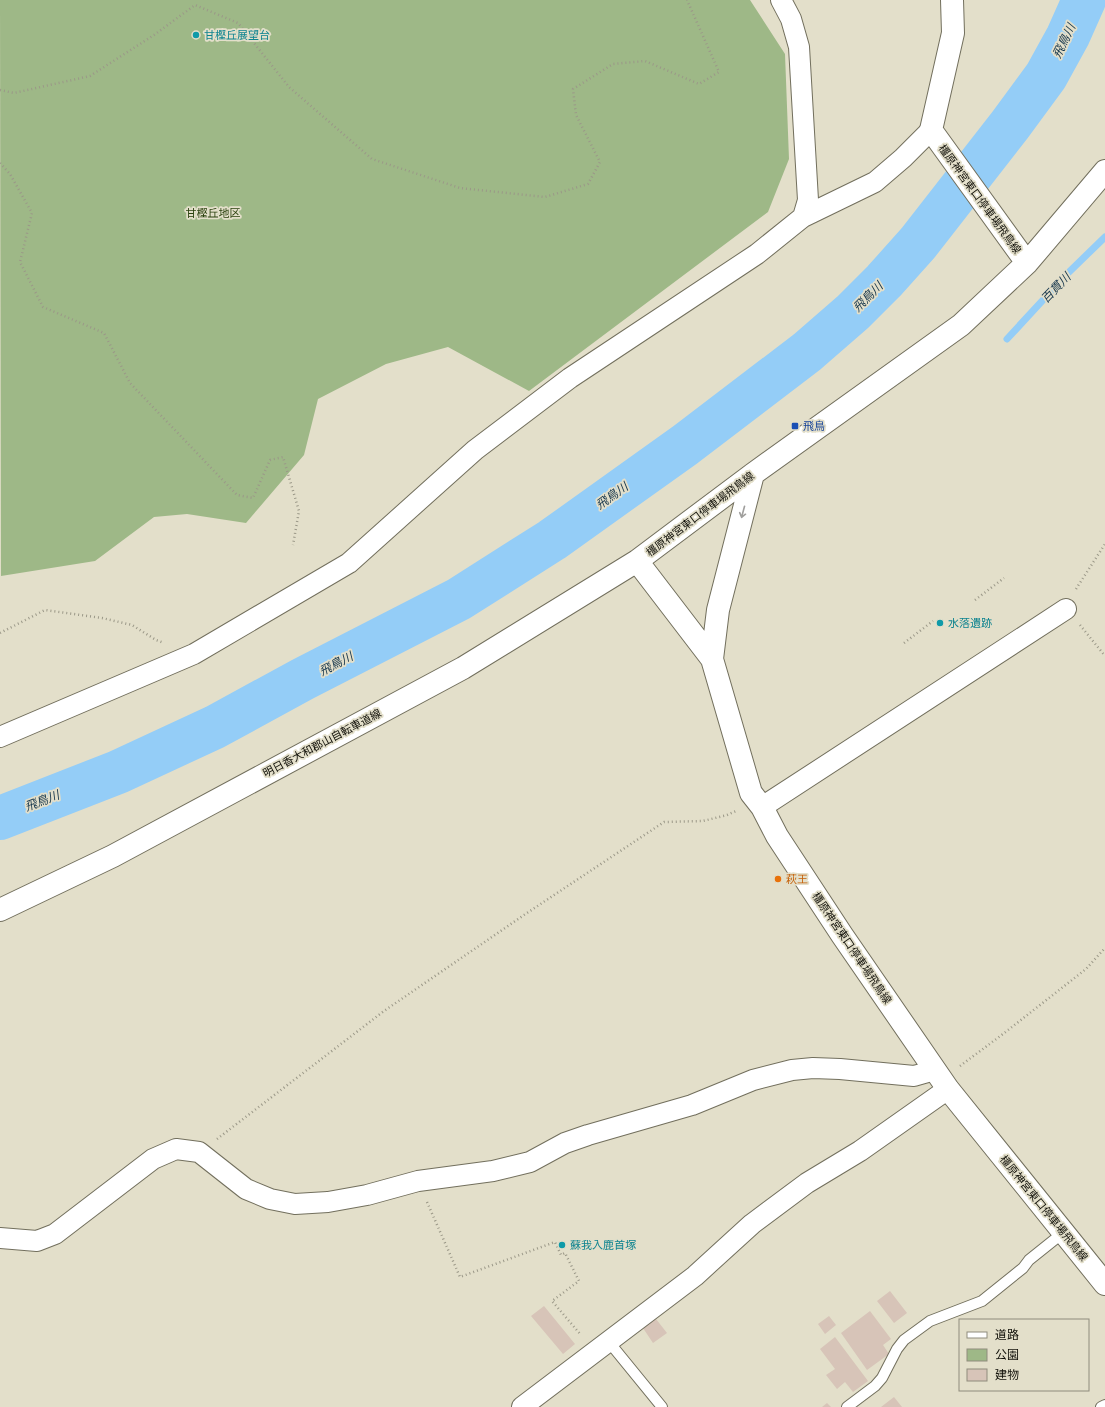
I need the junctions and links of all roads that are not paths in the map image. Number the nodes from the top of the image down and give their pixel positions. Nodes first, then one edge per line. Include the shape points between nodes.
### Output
1 (781, 0) edge
2 (952, 0) edge
3 (936, 138) junction
4 (1105, 170) edge
5 (803, 217) junction
6 (1027, 263) junction
7 (753, 474) junction
8 (637, 561) junction
9 (1066, 609) road end
10 (712, 659) junction
11 (0, 737) edge
12 (760, 804) junction
13 (0, 910) edge
14 (942, 1080) junction
15 (1064, 1232) junction
16 (0, 1238) edge
17 (1105, 1284) edge
18 (602, 1347) junction
19 (1105, 1405) edge
20 (522, 1407) edge
21 (662, 1407) edge
22 (847, 1407) edge
23 (1101, 1407) edge

1 - 5 street via 791,19 799,47 808,200
2 - 3 main road via 953,33
3 - 5 street via 903,158 875,182
3 - 6 main road, 橿原神宮東口停車場飛鳥線
4 - 6 main road
5 - 11 street via 757,254 570,378 475,450 349,563 194,654
6 - 7 main road, 橿原神宮東口停車場飛鳥線 via 961,324
7 - 8 main road, 橿原神宮東口停車場飛鳥線
7 -> 10 main road via 718,610
8 - 10 main road, 橿原神宮東口停車場飛鳥線
8 - 13 main road, 明日香大和郡山自転車道線 via 463,668 113,856
9 - 12 street
10 - 12 main road, 橿原神宮東口停車場飛鳥線 via 752,793
12 - 14 main road, 橿原神宮東口停車場飛鳥線 via 777,836 842,935
14 - 15 main road, 橿原神宮東口停車場飛鳥線
14 - 16 street via 840,1069 792,1070 753,1080 692,1105 565,1143 530,1162 493,1171 418,1181 328,1202 295,1204 270,1199 246,1189 199,1152 176,1149 153,1159 55,1234 37,1242
14 - 18 street via 860,1151 807,1183 752,1224 695,1276
15 - 17 main road, 橿原神宮東口停車場飛鳥線
15 - 22 lane via 982,1301 930,1321 904,1340 882,1378
18 - 20 street
18 - 21 lane
19 - 23 lane

